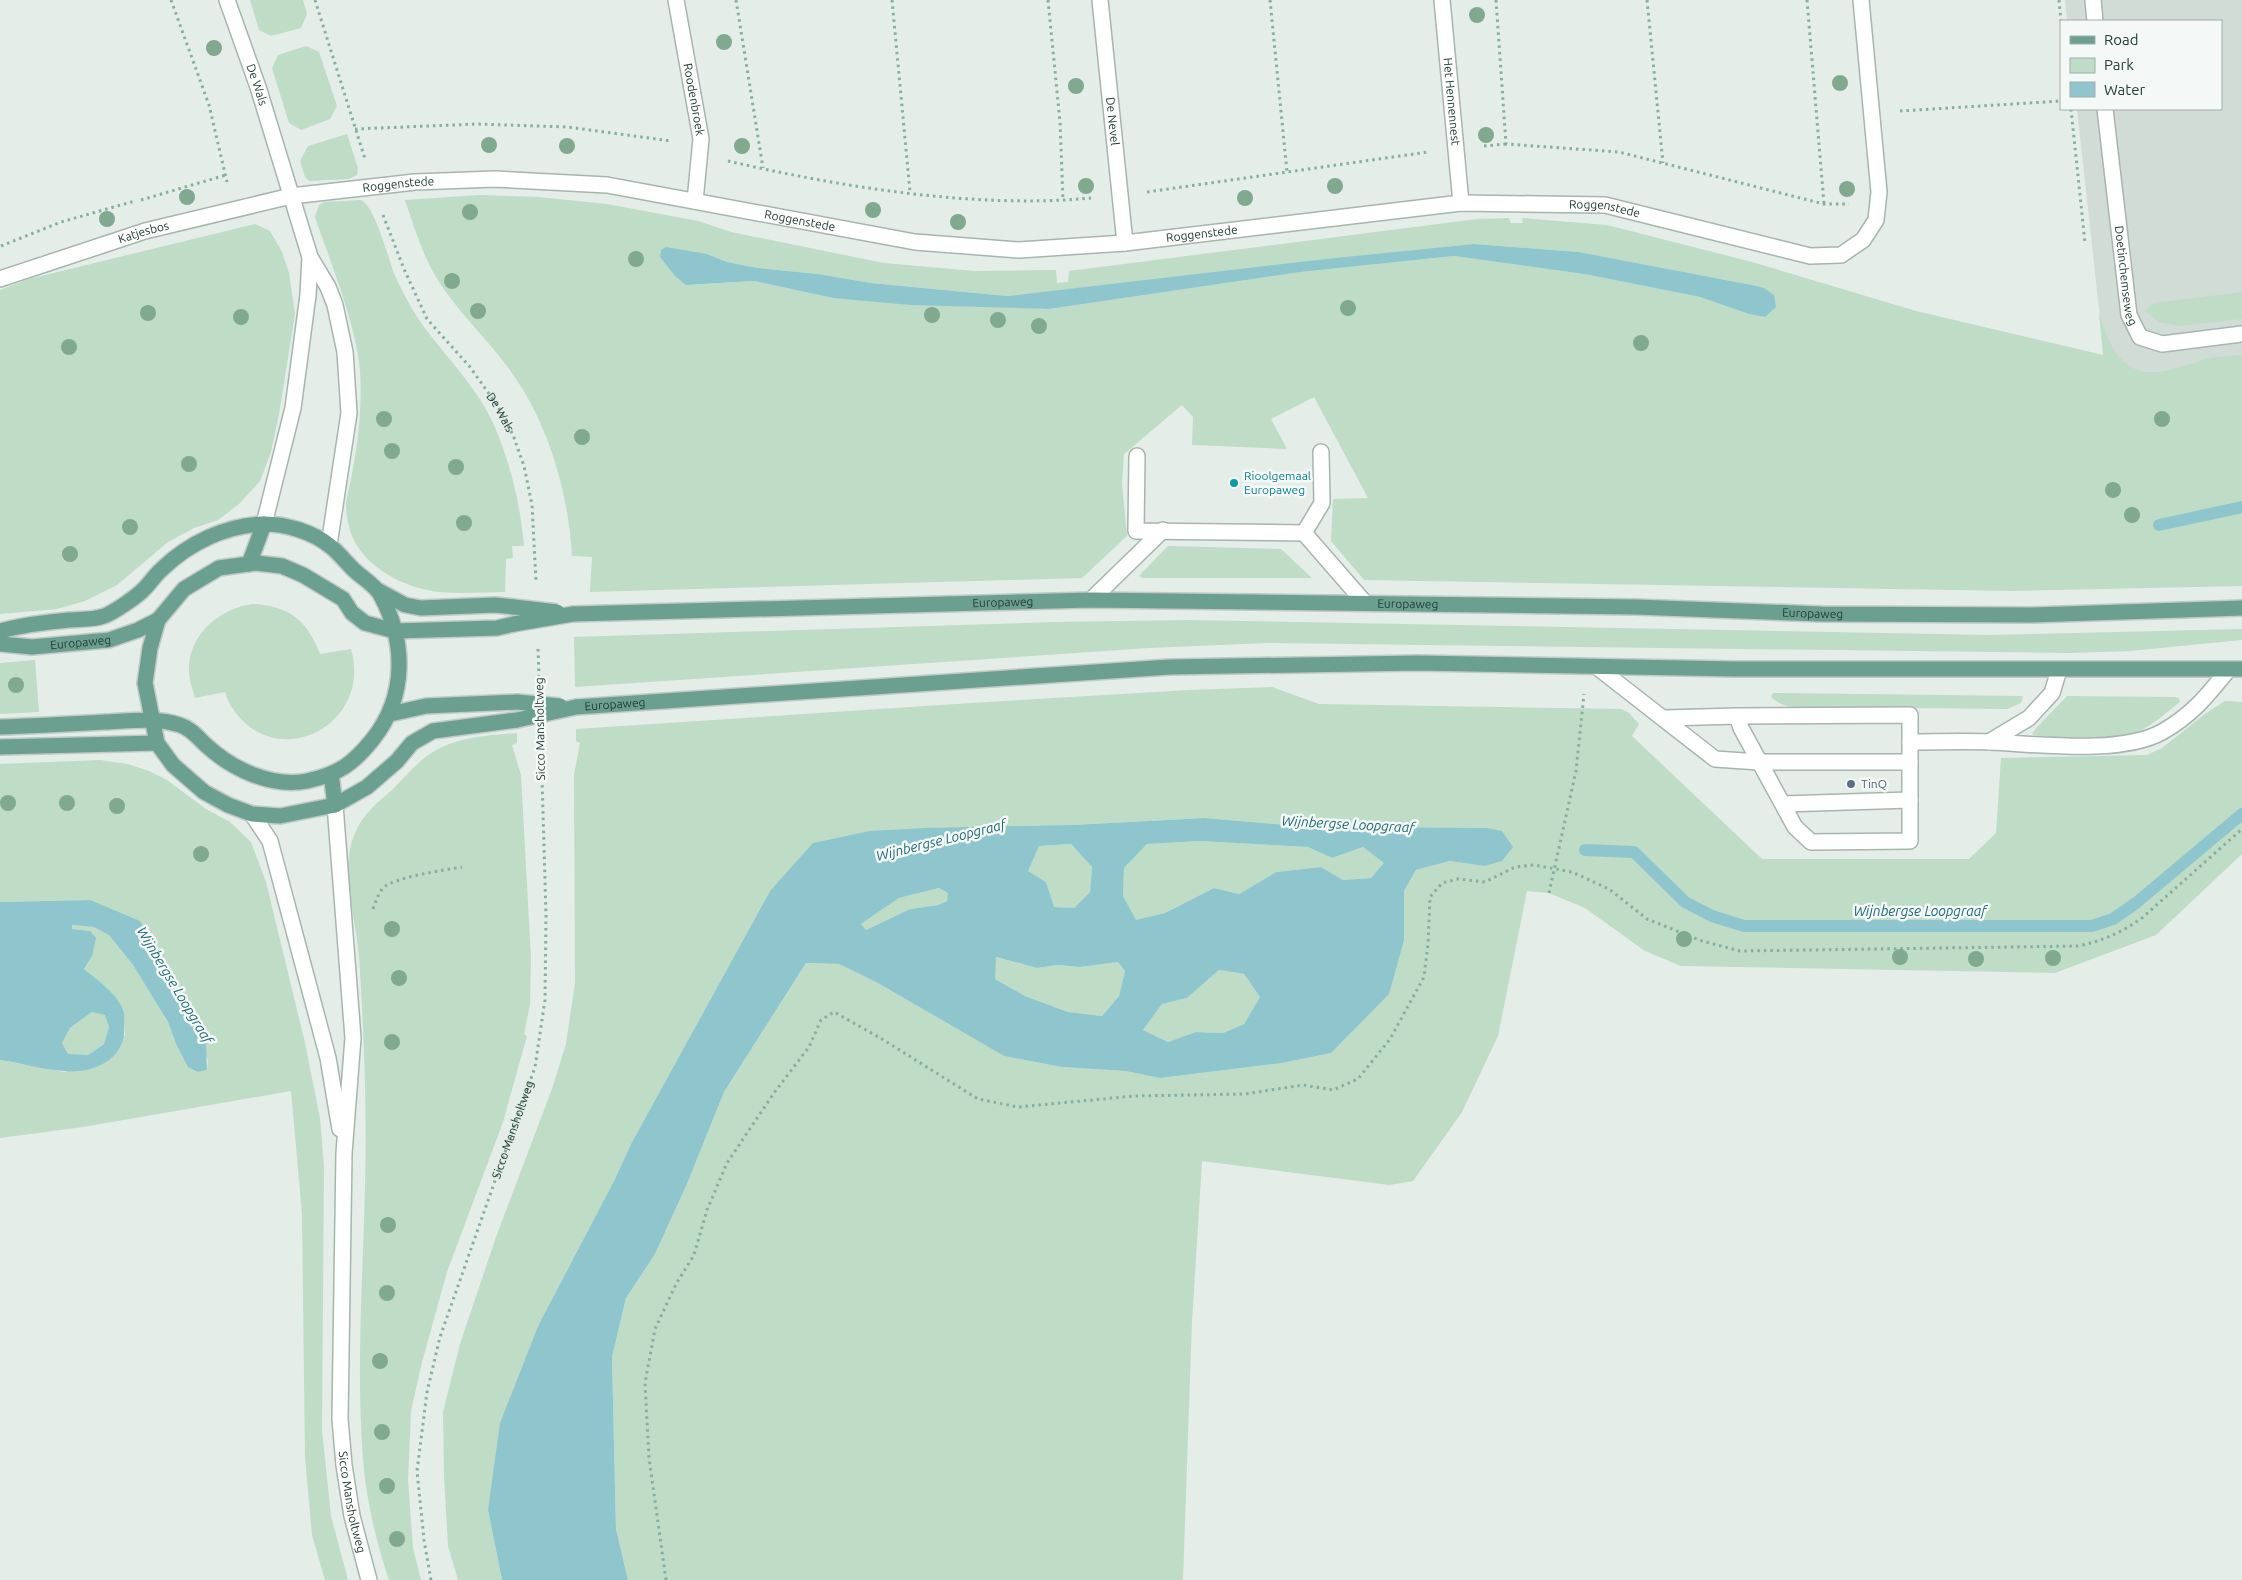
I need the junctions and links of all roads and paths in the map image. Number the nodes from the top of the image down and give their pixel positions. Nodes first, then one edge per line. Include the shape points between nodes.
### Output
1 (171, 0) edge
2 (227, 0) edge
3 (315, 0) edge
4 (676, 0) edge
5 (736, 0) edge
6 (892, 0) edge
7 (1048, 0) edge
8 (1100, 0) edge
9 (1270, 0) edge
10 (1442, 0) edge
11 (1496, 0) edge
12 (1648, 0) edge
13 (1807, 0) edge
14 (1861, 0) edge
15 (2059, 0) edge
16 (2092, 0) edge
17 (2062, 20) edge
18 (2095, 20) edge
19 (2060, 101) edge
20 (2071, 110) edge
21 (2105, 110) edge
22 (1872, 112) junction
23 (355, 129) junction
24 (1456, 148) junction
25 (700, 155) junction
26 (1663, 163) junction
27 (763, 168) junction
28 (1287, 172) junction
29 (226, 175) junction
30 (374, 186) junction
31 (910, 192) junction
32 (291, 196) junction
33 (1120, 196) junction
34 (1063, 200) junction
35 (695, 201) junction
36 (1461, 203) junction
37 (1824, 204) junction
38 (1877, 204) junction
39 (234, 210) junction
40 (1125, 243) junction
41 (2085, 243) dead end
42 (0, 246) edge
43 (310, 257) junction
44 (0, 280) edge
45 (2242, 334) edge
46 (1322, 452) dead end
47 (1137, 456) dead end
48 (264, 524) junction
49 (1164, 530) junction
50 (1304, 533) junction
51 (329, 544) junction
52 (249, 564) junction
53 (536, 584) dead end
54 (379, 591) junction
55 (1091, 600) junction
56 (1365, 603) junction
57 (2242, 608) edge
58 (573, 614) junction
59 (158, 620) junction
60 (0, 631) edge
61 (396, 631) junction
62 (538, 641) dead end
63 (0, 644) edge
64 (1592, 667) junction
65 (2235, 669) edge
66 (2059, 670) junction
67 (539, 678) dead end
68 (576, 707) junction
69 (390, 714) junction
70 (1737, 716) junction
71 (1665, 718) junction
72 (152, 720) junction
73 (0, 727) edge
74 (540, 742) dead end
75 (1910, 742) junction
76 (1989, 742) junction
77 (157, 744) junction
78 (0, 747) edge
79 (1759, 762) junction
80 (1910, 762) junction
81 (331, 774) junction
82 (1910, 800) junction
83 (1783, 804) junction
84 (336, 805) junction
85 (252, 814) junction
86 (2242, 829) edge
87 (462, 867) dead end
88 (1554, 869) junction
89 (1549, 893) dead end
90 (372, 912) dead end
91 (344, 1153) junction
92 (369, 1580) edge
93 (431, 1580) edge
94 (666, 1580) edge

1 - 29 path via 209,105
2 - 32 street, De Wals
3 - 23 path, De Wals
4 - 25 street, Roodenbroek via 701,139
5 - 27 path
6 - 31 path
7 - 34 path via 1060,122
8 - 33 street, De Nevel
9 - 28 path
10 - 24 street, Het Hennennest
11 - 26 path via 1506,144 1618,152
12 - 26 path
13 - 37 path
14 - 22 street, Roggenstede
15 - 17 path
16 - 18 street
19 - 22 path
20 - 41 path
21 - 45 street, Doetinchemseweg via 2129,315 2140,337 2162,344
22 - 38 street, Roggenstede via 1879,192
23 - 25 path via 477,124 568,126 677,141
23 - 30 path, De Wals
24 - 28 path
24 - 36 street, Het Hennennest
25 - 27 path
25 - 35 street, Roodenbroek
26 - 37 path
27 - 31 path
28 - 33 path
29 - 39 path
29 - 42 path via 61,222
30 - 32 street, Roggenstede
30 - 35 street, Roggenstede via 495,178 607,185
30 - 53 path, De Wals via 404,269 427,319 470,368 497,405 513,435 532,505
31 - 34 path via 982,200
32 - 39 street, Katjesbos
32 - 43 street, De Wals
33 - 34 path
33 - 40 street, De Nevel
35 - 40 street, Roggenstede via 915,242 1019,250
36 - 38 street, Roggenstede via 1605,205 1810,256 1841,255 1863,240 1876,220
36 - 40 street, Roggenstede
37 - 38 path
39 - 44 street, Katjesbos via 145,231
43 - 48 street, De Wals via 293,408
43 - 51 street, De Wals via 328,287 334,305 345,352 350,413
46 - 50 street via 1322,503
47 - 49 street via 1136,531
48 - 51 main road, Europaweg via 290,527
48 - 52 main road
48 - 60 main road, Europaweg via 232,528 178,554 144,590 104,616 27,624
49 - 50 street
49 - 55 street
50 - 56 street
51 - 54 main road, Europaweg
52 - 59 main road, Europaweg via 219,568 184,589
52 - 61 main road, Europaweg via 282,566 303,575 343,599 352,613 365,623
54 - 58 main road, Europaweg, bridge via 405,605 421,608 495,605
54 - 61 main road
55 - 56 main road, Europaweg
55 - 58 main road, Europaweg
56 - 57 main road, Europaweg via 1636,607 1821,614 2041,615
58 - 61 main road, Europaweg, bridge via 497,628
59 - 63 main road, Europaweg via 109,640 32,647
59 - 72 main road via 145,683
61 - 69 main road via 399,683
62 - 67 path, Sicco Mansholtweg
64 - 66 main road, Europaweg
64 - 68 main road, Europaweg via 1418,663 1170,667
64 - 71 street
64 - 88 path via 1576,770
65 - 66 main road, Europaweg
65 - 76 street via 2198,707 2162,732 2127,744 2054,746
66 - 76 street via 2052,692 2030,718
68 - 69 main road, Europaweg, bridge via 516,702 426,706
68 - 84 main road, Europaweg, bridge via 517,720 433,731 412,743 367,786
69 - 81 main road via 356,760
70 - 71 street
70 - 75 street via 1910,715
70 - 79 street
71 - 79 street via 1715,759
72 - 73 main road
72 - 77 main road
72 - 81 main road via 179,725 194,733 228,763 246,772 284,782 305,782
74 - 93 path, Sicco Mansholtweg via 546,915 545,1000 535,1067 440,1337 427,1392 418,1471
75 - 76 street
75 - 80 street
77 - 78 main road
77 - 85 main road via 173,765 204,792
79 - 80 street
79 - 83 street
80 - 82 street
81 - 84 main road
82 - 83 street
82 - 83 street via 1910,841 1811,842 1795,827
84 - 85 main road via 280,816
84 - 91 street, Sicco Mansholtweg via 353,1038
85 - 91 street, Sicco Mansholtweg via 270,841 326,1048
86 - 88 path via 2142,918 2100,942 2078,946 1740,951 1702,941 1647,919 1609,889 1572,872
87 - 90 path via 396,880 384,887
88 - 89 path
88 - 94 path via 1534,865 1515,867 1485,882 1458,879 1442,883 1430,897 1424,977 1385,1046 1358,1079 1333,1090 1304,1084 1245,1094 1134,1096 1018,1107 978,1098 834,1012 822,1020 809,1047 727,1163 707,1210 694,1255 655,1329 645,1383 649,1458
91 - 92 street, Sicco Mansholtweg via 340,1419 352,1516

